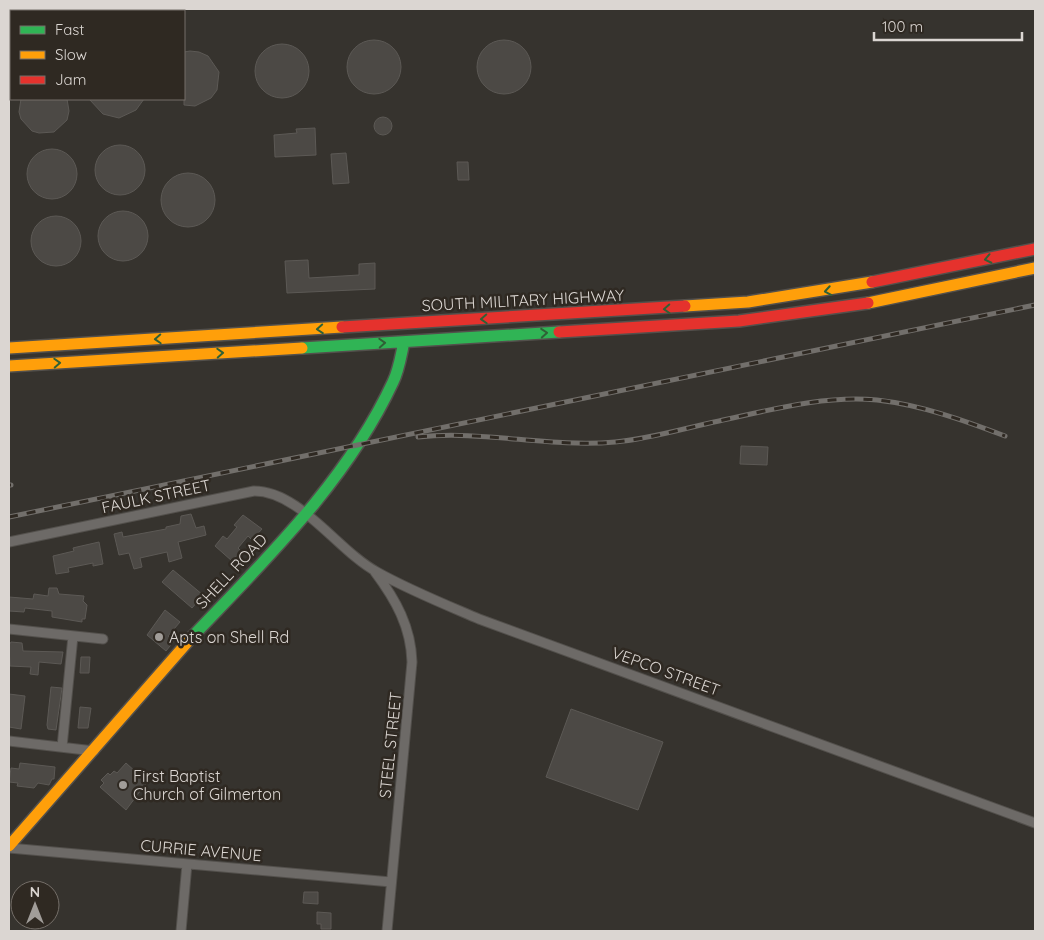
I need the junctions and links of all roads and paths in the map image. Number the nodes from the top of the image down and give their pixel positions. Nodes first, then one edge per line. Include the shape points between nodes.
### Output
1 (1035, 250) edge
2 (1035, 268) edge
3 (404, 342) junction
4 (9, 348) edge
5 (9, 366) edge
6 (305, 514) junction
7 (9, 542) edge
8 (375, 571) junction
9 (9, 629) edge
10 (73, 636) junction
11 (102, 639) dead end
12 (9, 741) edge
13 (62, 747) junction
14 (94, 751) junction
15 (1035, 823) edge
16 (9, 847) edge
17 (187, 864) junction
18 (392, 882) junction
19 (181, 931) edge
20 (387, 931) edge

1 -> 4 main road, SOUTH MILITARY HIGHWAY via 858,286 748,302
3 -> 2 main road, SOUTH MILITARY HIGHWAY via 772,318 862,304
5 -> 3 main road, SOUTH MILITARY HIGHWAY
3 - 6 main road, SHELL ROAD via 394,381 357,446
6 - 7 street, FAULK STREET via 273,493 254,491
6 - 8 street, VEPCO STREET
6 - 14 main road, SHELL ROAD via 183,647
8 - 15 street, VEPCO STREET via 479,619
8 - 18 street, STEEL STREET via 400,610 411,646 411,684
9 - 10 street
10 - 11 street
10 - 13 street
12 - 13 street
13 - 14 street
14 - 16 main road, SHELL ROAD
16 - 17 street, CURRIE AVENUE
17 - 18 street, CURRIE AVENUE
17 - 19 street
18 - 20 street, STEEL STREET

